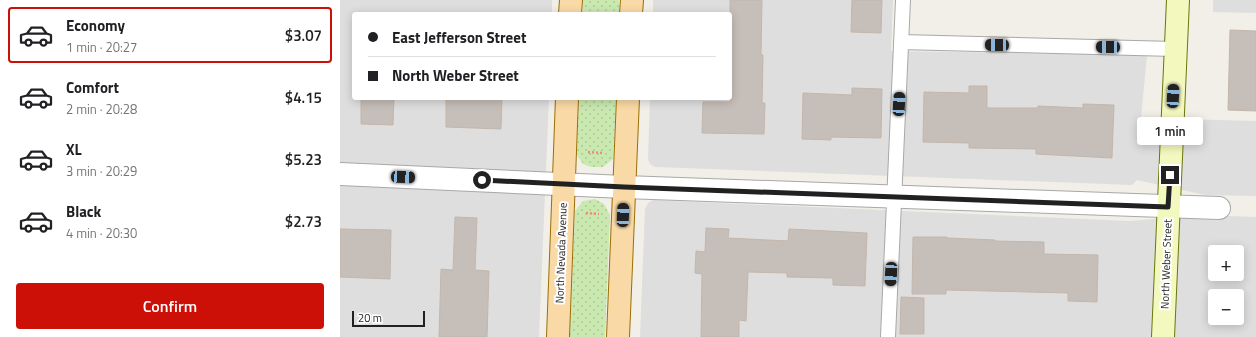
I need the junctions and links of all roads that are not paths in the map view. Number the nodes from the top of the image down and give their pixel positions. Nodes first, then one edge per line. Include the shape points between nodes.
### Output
1 (571, 0) edge
2 (632, 0) edge
3 (903, 0) edge
4 (1178, 0) edge
5 (570, 12) edge
6 (631, 12) edge
7 (901, 42) junction
8 (1175, 49) junction
9 (567, 100) edge
10 (628, 100) edge
11 (340, 174) edge
12 (563, 184) junction
13 (624, 187) junction
14 (894, 197) junction
15 (1168, 207) junction
16 (1219, 208) dead end
17 (558, 337) edge
18 (618, 337) edge
19 (888, 337) edge
20 (1163, 337) edge

1 - 5 main road
2 - 6 main road
3 - 7 lane
4 - 8 street, North Weber Street
7 - 8 lane
7 - 14 lane
8 - 15 street, North Weber Street
9 - 12 main road, North Nevada Avenue
10 - 13 main road
11 - 12 street
12 - 13 street
12 - 17 main road, North Nevada Avenue
13 - 14 street
13 - 18 main road
14 - 15 street
14 - 19 lane
15 - 16 street
15 - 20 street, North Weber Street

